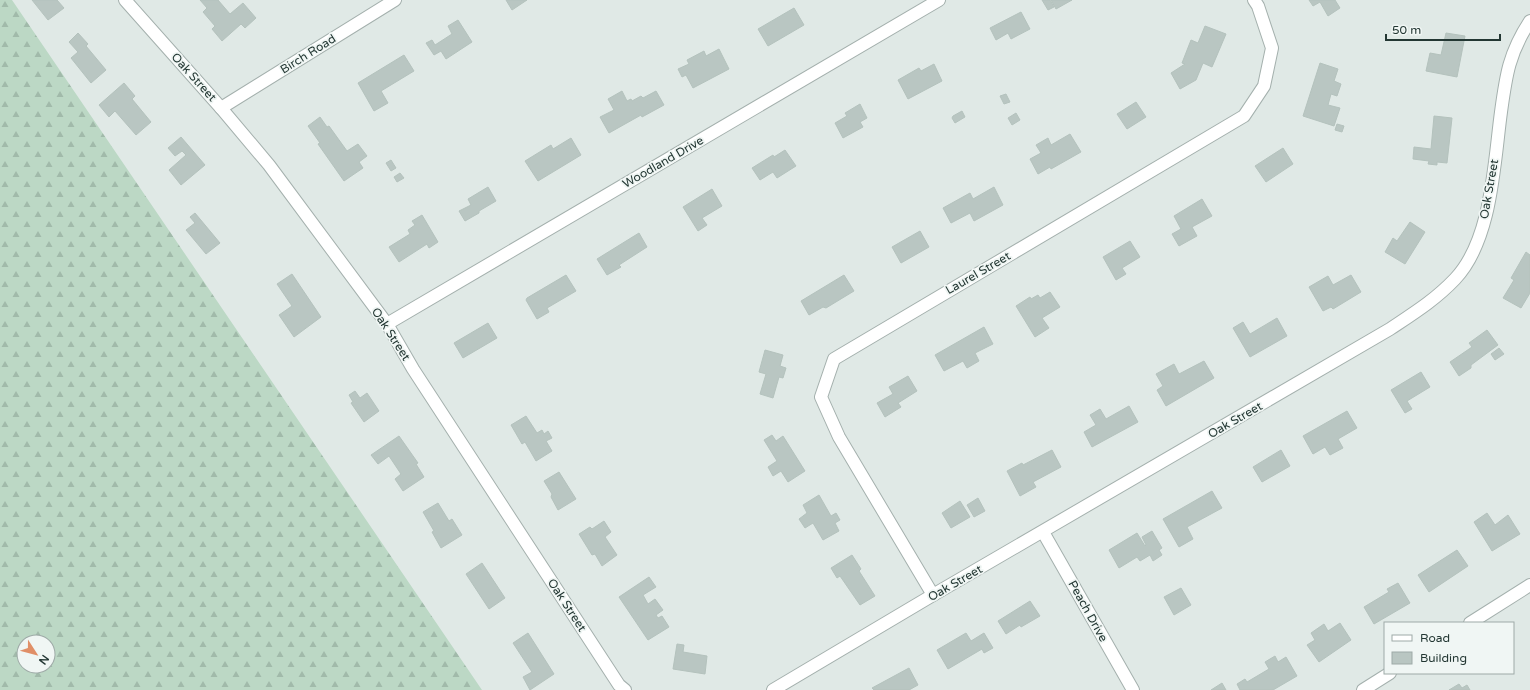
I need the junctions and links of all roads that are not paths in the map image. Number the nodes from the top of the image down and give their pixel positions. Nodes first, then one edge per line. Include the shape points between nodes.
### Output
1 (125, 0) edge
2 (395, 0) edge
3 (939, 0) edge
4 (1254, 0) edge
5 (1530, 21) edge
6 (221, 108) junction
7 (387, 324) junction
8 (1043, 532) junction
9 (1530, 585) edge
10 (934, 595) junction
11 (1472, 622) edge
12 (1388, 674) edge
13 (625, 690) edge
14 (773, 690) edge
15 (1133, 690) edge
16 (1363, 690) edge

1 - 6 street, Oak Street
2 - 6 street, Birch Road
3 - 7 street, Woodland Drive
4 - 10 street, Laurel Street via 1272,48 1264,86 1244,116 834,359 821,397 838,437
5 - 8 street, Oak Street via 1519,38 1508,67 1488,210 1474,251 1456,278 1428,304 1390,329
6 - 7 street, Oak Street via 269,165
7 - 13 street, Oak Street via 426,388
8 - 10 street, Oak Street
8 - 15 street, Peach Drive
9 - 11 street
10 - 14 street, Oak Street
12 - 16 street

